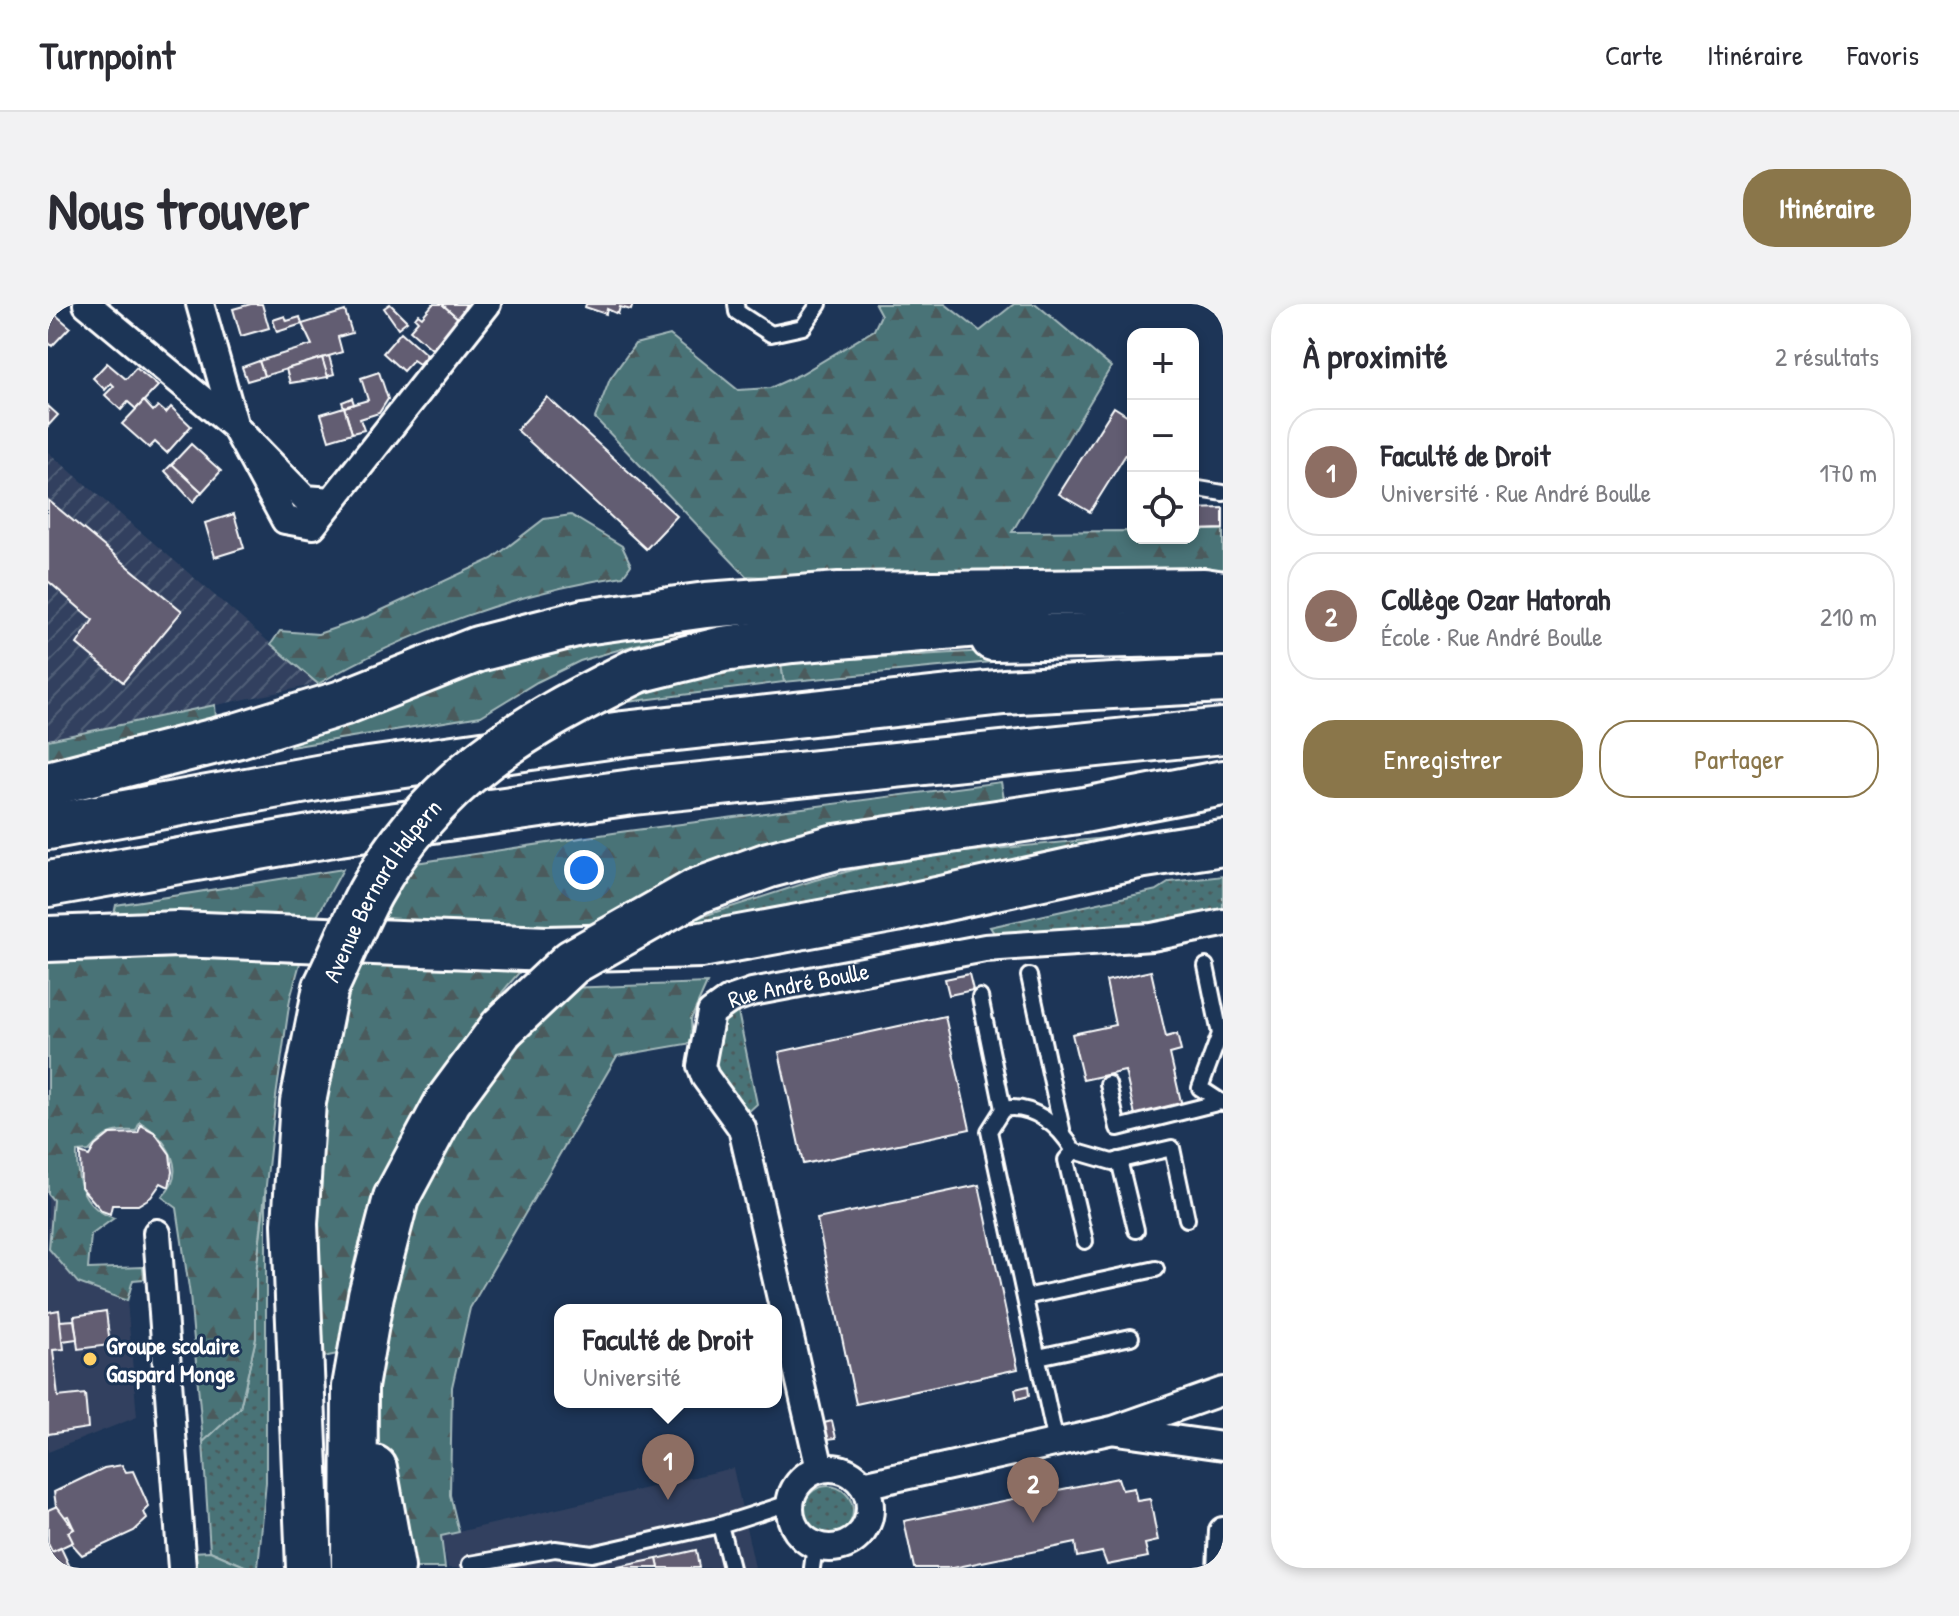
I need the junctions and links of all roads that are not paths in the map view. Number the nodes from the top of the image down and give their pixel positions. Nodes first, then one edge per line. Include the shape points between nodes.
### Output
1 (87, 304) edge
2 (200, 304) edge
3 (487, 304) edge
4 (736, 304) edge
5 (819, 304) edge
6 (215, 353) junction
7 (181, 383) junction
8 (235, 427) junction
9 (1199, 489) edge
10 (1223, 493) edge
11 (332, 501) junction
12 (1223, 594) edge
13 (1223, 603) edge
14 (1223, 633) edge
15 (887, 634) junction
16 (1223, 680) edge
17 (1223, 731) edge
18 (1223, 783) edge
19 (48, 784) edge
20 (1223, 809) edge
21 (1084, 810) junction
22 (48, 827) edge
23 (1223, 843) edge
24 (48, 884) edge
25 (1223, 923) edge
26 (48, 939) edge
27 (1206, 966) dead end
28 (1029, 976) dead end
29 (980, 997) dead end
30 (1108, 1084) dead end
31 (1222, 1103) edge
32 (1003, 1109) junction
33 (1062, 1129) junction
34 (1074, 1151) junction
35 (1119, 1160) junction
36 (1187, 1219) dead end
37 (1136, 1230) dead end
38 (157, 1233) dead end
39 (1085, 1241) dead end
40 (1156, 1269) dead end
41 (1025, 1297) junction
42 (1131, 1337) dead end
43 (1038, 1357) junction
44 (355, 1387) junction
45 (1223, 1391) edge
46 (1113, 1430) junction
47 (1056, 1443) junction
48 (1223, 1446) edge
49 (820, 1469) junction
50 (863, 1485) junction
51 (306, 1499) junction
52 (789, 1503) junction
53 (720, 1525) junction
54 (1223, 1531) edge
55 (813, 1557) edge
56 (470, 1564) dead end
57 (182, 1568) edge
58 (289, 1568) edge
59 (309, 1568) edge
60 (354, 1568) edge
61 (392, 1568) edge
62 (731, 1568) edge
63 (1221, 1568) edge

1 - 7 street
2 - 6 street
3 - 11 street
4 - 5 lane via 737,312 771,334 803,327
6 - 7 street via 207,368
6 - 8 street
7 - 8 street
8 - 11 street via 305,499
8 - 11 street via 285,520 313,525
9 - 10 lane
12 - 19 highway via 839,595 706,605 584,622 478,649 342,703 239,735
13 - 15 highway
14 - 15 highway via 991,638
15 - 51 highway, Avenue Bernard Halpern, bridge via 723,649 638,670 543,717 454,782 408,835 370,893 326,987 303,1102 295,1224
16 - 22 highway via 1004,692 623,734 334,775
17 - 24 highway via 633,792 339,833
18 - 21 highway
20 - 21 highway via 1131,820
21 - 44 highway, bridge via 836,847 769,865 697,891 572,962 502,1028 448,1101 396,1198
23 - 26 highway via 701,945 547,949 178,934
25 - 49 street, Rue André Boulle via 1152,937 985,948 752,992 711,1013 701,1066 742,1128
27 - 31 lane via 1220,1034 1200,1088
28 - 33 lane
29 - 32 lane
30 - 31 lane via 1118,1128
32 - 33 lane via 1019,1106
32 - 41 lane via 989,1131
33 - 34 lane
34 - 35 lane
34 - 39 lane via 1066,1160
35 - 36 lane via 1172,1148
35 - 37 lane
38 - 57 street
40 - 41 lane
41 - 43 lane
42 - 43 lane
43 - 47 lane
44 - 60 highway
44 - 61 highway
45 - 46 street
46 - 47 street
46 - 48 street
47 - 50 street
49 - 50 street via 844,1470
49 - 52 street via 799,1481
50 - 55 street via 870,1509 861,1534
51 - 58 highway
51 - 59 highway, Avenue Bernard Halpern
52 - 53 lane
52 - 55 street via 795,1529
53 - 56 lane via 592,1554 555,1549
53 - 62 lane
54 - 63 street

